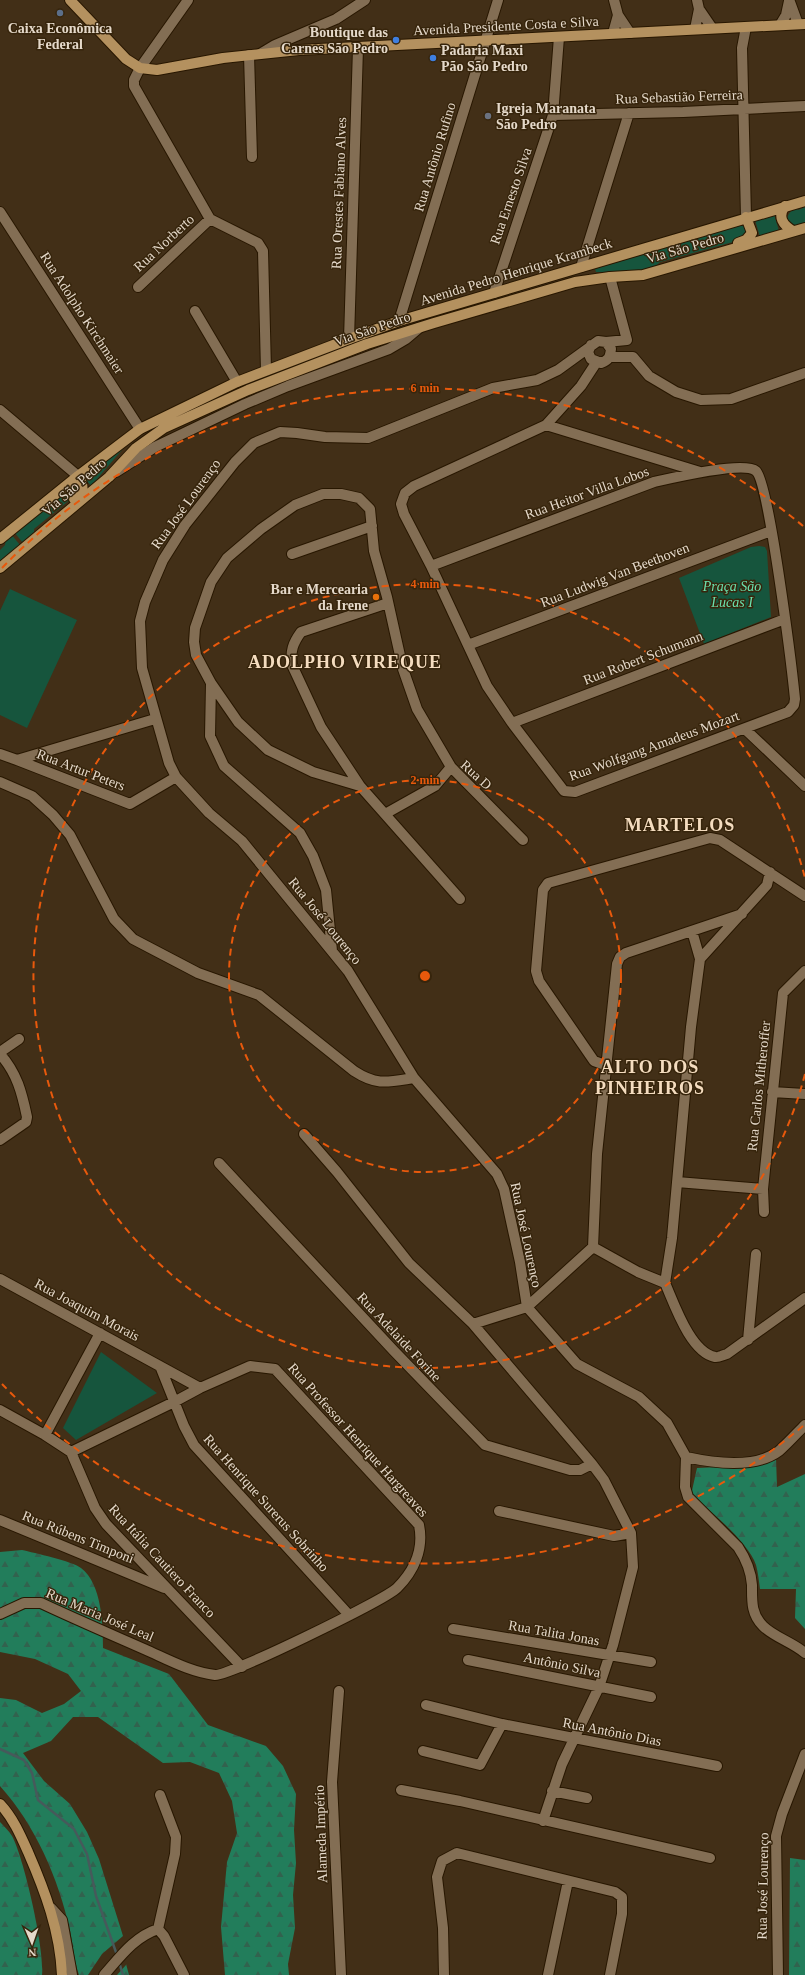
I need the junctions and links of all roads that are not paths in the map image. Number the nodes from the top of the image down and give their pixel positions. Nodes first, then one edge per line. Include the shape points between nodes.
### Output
1 (70, 0) edge
2 (188, 0) edge
3 (365, 0) edge
4 (498, 0) edge
5 (614, 0) edge
6 (789, 1) edge
7 (698, 4) edge
8 (618, 15) junction
9 (801, 24) edge
10 (780, 25) junction
11 (746, 27) junction
12 (712, 28) junction
13 (733, 28) junction
14 (694, 29) junction
15 (613, 33) junction
16 (630, 33) junction
17 (559, 37) junction
18 (485, 41) junction
19 (358, 48) junction
20 (742, 48) junction
21 (260, 54) junction
22 (249, 55) junction
23 (140, 68) junction
24 (805, 106) edge
25 (743, 108) junction
26 (630, 113) junction
27 (553, 115) junction
28 (252, 157) dead end
29 (805, 200) edge
30 (785, 206) junction
31 (0, 212) edge
32 (746, 217) junction
33 (210, 219) junction
34 (805, 228) edge
35 (793, 231) junction
36 (805, 234) edge
37 (581, 267) junction
38 (659, 270) junction
39 (610, 277) junction
40 (138, 287) dead end
41 (494, 293) junction
42 (195, 311) dead end
43 (399, 321) junction
44 (348, 339) junction
45 (627, 340) junction
46 (606, 342) junction
47 (591, 345) junction
48 (610, 357) junction
49 (633, 357) junction
50 (593, 361) junction
51 (567, 363) junction
52 (266, 370) junction
53 (805, 373) edge
54 (237, 382) junction
55 (0, 410) edge
56 (546, 425) junction
57 (140, 429) junction
58 (757, 471) joint
59 (700, 472) junction
60 (78, 476) junction
61 (372, 526) junction
62 (771, 531) junction
63 (38, 537) junction
64 (0, 540) edge
65 (292, 554) dead end
66 (431, 566) junction
67 (0, 568) edge
68 (388, 603) junction
69 (785, 619) junction
70 (468, 645) junction
71 (211, 683) junction
72 (155, 719) junction
73 (512, 723) junction
74 (745, 729) junction
75 (0, 754) edge
76 (17, 760) junction
77 (451, 767) junction
78 (176, 777) junction
79 (0, 782) edge
80 (360, 786) junction
81 (805, 786) edge
82 (385, 814) junction
83 (523, 840) dead end
84 (770, 872) junction
85 (805, 896) edge
86 (460, 899) dead end
87 (742, 914) junction
88 (717, 923) junction
89 (692, 931) junction
90 (721, 935) junction
91 (332, 951) junction
92 (700, 959) junction
93 (805, 971) edge
94 (19, 1039) dead end
95 (0, 1053) edge
96 (605, 1065) junction
97 (414, 1078) junction
98 (772, 1092) junction
99 (805, 1094) edge
100 (304, 1134) dead end
101 (0, 1140) edge
102 (219, 1163) dead end
103 (678, 1182) junction
104 (763, 1189) junction
105 (764, 1212) dead end
106 (593, 1247) junction
107 (756, 1254) dead end
108 (0, 1279) edge
109 (665, 1283) junction
110 (805, 1298) edge
111 (527, 1307) junction
112 (473, 1324) junction
113 (100, 1333) junction
114 (748, 1340) junction
115 (160, 1366) junction
116 (200, 1388) junction
117 (174, 1402) junction
118 (0, 1410) edge
119 (805, 1425) edge
120 (46, 1435) junction
121 (71, 1452) junction
122 (686, 1457) junction
123 (592, 1464) junction
124 (499, 1511) dead end
125 (0, 1520) edge
126 (631, 1533) junction
127 (168, 1589) junction
128 (0, 1614) edge
129 (349, 1615) junction
130 (453, 1629) dead end
131 (805, 1653) edge
132 (609, 1656) junction
133 (468, 1660) dead end
134 (651, 1662) dead end
135 (242, 1667) junction
136 (188, 1669) joint
137 (599, 1687) junction
138 (339, 1691) dead end
139 (651, 1697) dead end
140 (426, 1705) dead end
141 (502, 1724) junction
142 (573, 1738) junction
143 (424, 1751) dead end
144 (805, 1754) edge
145 (717, 1766) dead end
146 (402, 1790) dead end
147 (552, 1791) junction
148 (160, 1794) dead end
149 (587, 1798) dead end
150 (0, 1804) edge
151 (543, 1821) junction
152 (710, 1858) dead end
153 (568, 1882) junction
154 (51, 1908) junction
155 (158, 1929) junction
156 (62, 1975) edge
157 (72, 1975) edge
158 (104, 1975) edge
159 (184, 1975) edge
160 (341, 1975) edge
161 (444, 1975) edge
162 (548, 1975) edge
163 (610, 1975) edge
164 (778, 1975) edge

1 - 23 main road via 126,59
2 - 23 street
3 - 21 street via 336,19
4 - 18 street, Rua Antônio Rufino
5 - 8 street
6 - 9 street
6 - 10 street via 786,15
7 - 12 street
7 - 14 street
8 - 15 street
8 - 16 street
9 - 10 main road, Avenida Presidente Costa e Silva
10 - 11 main road, Avenida Presidente Costa e Silva
11 - 13 main road, Avenida Presidente Costa e Silva
11 - 20 street
12 - 13 main road, Avenida Presidente Costa e Silva
12 - 14 main road, Avenida Presidente Costa e Silva
13 - 20 street
14 - 16 main road, Avenida Presidente Costa e Silva
15 - 16 main road, Avenida Presidente Costa e Silva
15 - 17 main road, Avenida Presidente Costa e Silva
17 - 18 main road, Avenida Presidente Costa e Silva
17 - 27 street, Rua Ernesto Silva
18 - 19 main road, Avenida Presidente Costa e Silva
18 - 43 street, Rua Antônio Rufino
19 - 21 main road, Avenida Presidente Costa e Silva
19 - 44 street, Rua Orestes Fabiano Alves
20 - 25 street
21 - 22 main road, Avenida Presidente Costa e Silva
22 - 23 main road, Avenida Presidente Costa e Silva via 157,70
22 - 28 street
23 - 33 street via 134,86
24 - 25 street, Rua Sebastião Ferreira
25 - 26 street, Rua Sebastião Ferreira
25 - 32 street
26 - 27 street, Rua Sebastião Ferreira
26 - 37 street
27 - 41 street, Rua Ernesto Silva
29 - 30 main road, Avenida Pedro Henrique Krambeck
30 - 32 main road, Avenida Pedro Henrique Krambeck
30 - 35 main road via 781,219 786,227
31 - 57 street, Rua Adolpho Kirchmaier
32 - 37 main road, Avenida Pedro Henrique Krambeck
32 - 38 main road via 752,233 746,240 666,264
33 - 40 street, Rua Norberto
33 - 52 street via 258,243 262,251
34 - 35 main road, Via São Pedro
35 - 36 street
35 - 38 main road, Via São Pedro
37 - 41 main road, Avenida Pedro Henrique Krambeck
38 - 39 main road, Via São Pedro via 643,275
39 - 45 street
39 - 63 main road, Via São Pedro via 575,282 367,344 270,381 164,428 136,448 109,477
41 - 43 main road, Avenida Pedro Henrique Krambeck
42 - 54 street
43 - 44 main road, Avenida Pedro Henrique Krambeck
44 - 52 main road, Avenida Pedro Henrique Krambeck
45 - 46 street
45 - 49 street
46 - 47 street via 598,341
46 - 48 street via 611,349
47 - 50 street via 588,352
47 - 51 street, Rua José Lourenço
48 - 49 street
48 - 50 street via 601,363
49 - 53 street via 649,376 676,392 700,400 730,399
50 - 51 street, Rua José Lourenço
50 - 56 street, Rua Wolfgang Amadeus Mozart via 581,386
51 - 72 street, Rua José Lourenço via 538,380 494,388 368,438 280,432 254,443 234,462 185,525 163,560 145,602 140,621 140,649 142,668
52 - 54 main road, Avenida Pedro Henrique Krambeck
54 - 57 main road, Avenida Pedro Henrique Krambeck
55 - 60 street
56 - 59 street
56 - 66 street, Rua Wolfgang Amadeus Mozart via 414,486 405,493 401,504 404,514
57 - 60 main road, Avenida Pedro Henrique Krambeck
58 - 59 street, Rua Heitor Villa Lobos via 749,467
58 - 62 street, Rua Wolfgang Amadeus Mozart via 762,481
59 - 66 street, Rua Heitor Villa Lobos via 654,482
60 - 63 main road via 84,485 82,493 39,530
60 - 64 main road, Avenida Pedro Henrique Krambeck
61 - 65 street
61 - 68 street via 374,551
61 - 71 street via 370,509 359,498 323,494 295,505 227,558 210,582 195,628 196,655
62 - 69 street, Rua Wolfgang Amadeus Mozart
62 - 70 street, Rua Ludwig Van Beethoven
63 - 67 main road, Via São Pedro
66 - 70 street, Rua Wolfgang Amadeus Mozart
68 - 77 street via 403,670 417,709
68 - 80 street via 301,632 293,642 291,654 292,664 321,727
69 - 73 street, Rua Robert Schumann
69 - 74 street, Rua Wolfgang Amadeus Mozart via 794,705 788,712
70 - 73 street, Rua Wolfgang Amadeus Mozart via 487,686
71 - 80 street via 238,722 268,750 313,772
71 - 91 street via 210,736 224,766 300,833 310,850 326,890
72 - 76 street
72 - 78 street, Rua José Lourenço
73 - 74 street, Rua Wolfgang Amadeus Mozart via 564,791 569,793
74 - 81 street
75 - 76 street
76 - 78 street, Rua Artur Peters via 130,804
77 - 82 street, Rua D via 435,786
77 - 83 street, Rua D
78 - 91 street, Rua José Lourenço via 209,813 242,841
79 - 97 street via 32,796 70,834 114,919 133,940 198,973 259,994 368,1080 383,1082
80 - 82 street
82 - 86 street
84 - 85 street
84 - 87 street via 767,885
84 - 96 street via 720,840 710,838 548,883 545,886 536,971 539,981 594,1061
87 - 88 street
87 - 90 street
88 - 89 street
88 - 90 street
89 - 92 street
89 - 96 street via 652,942 620,957 617,964
90 - 92 street
91 - 97 street, Rua José Lourenço via 348,971
92 - 103 street via 691,1027
93 - 98 street, Rua Carlos Mitheroffer via 783,993
94 - 95 street
95 - 101 street via 20,1085 27,1117 26,1122
96 - 106 street via 597,1154
97 - 111 street, Rua José Lourenço via 497,1174 504,1189
98 - 99 street
98 - 104 street, Rua Carlos Mitheroffer
100 - 112 street via 409,1263
102 - 123 street, Rua Adelaide Forine via 415,1374 485,1445 570,1470 580,1470
103 - 104 street
103 - 109 street
104 - 105 street, Rua Carlos Mitheroffer
106 - 109 street via 638,1272
106 - 111 street
107 - 114 street
108 - 113 street, Rua Joaquim Morais
109 - 114 street via 693,1341 706,1354 716,1357 727,1354
110 - 114 street
111 - 112 street
111 - 122 street, Rua José Lourenço via 577,1364 633,1393 652,1407 667,1423
112 - 123 street
113 - 115 street, Rua Joaquim Morais
113 - 120 street
115 - 116 street, Rua Joaquim Morais
115 - 117 street
116 - 117 street, Rua Professor Henrique Hargreaves
116 - 129 street, Rua Professor Henrique Hargreaves via 250,1366 274,1369 419,1525 422,1538 418,1556 396,1589
117 - 121 street, Rua Professor Henrique Hargreaves
117 - 129 street, Rua Henrique Surerus Sobrinho via 194,1445 212,1468
118 - 120 street
119 - 122 street via 778,1451 748,1462 713,1462
120 - 121 street
121 - 127 street, Rua Itália Cautiero Franco via 95,1508 106,1524
122 - 131 street, Rua José Lourenço via 686,1492 744,1556 750,1573 755,1615 766,1628
123 - 126 street via 604,1480
124 - 126 street via 614,1536
125 - 127 street, Rua Rúbens Timponi
126 - 132 street via 633,1567
127 - 135 street, Rua Itália Cautiero Franco
128 - 136 street, Rua Maria José Leal via 24,1603 41,1603
129 - 135 street, Rua Professor Henrique Hargreaves
130 - 132 street, Rua Talita Jonas
132 - 134 street, Rua Talita Jonas
132 - 137 street
133 - 137 street, Antônio Silva
135 - 136 street, Rua Professor Henrique Hargreaves via 216,1676
137 - 139 street, Antônio Silva
137 - 142 street
138 - 160 street, Alameda Império via 332,1782
140 - 141 street, Rua Antônio Dias
141 - 142 street, Rua Antônio Dias
141 - 143 street via 480,1765
142 - 145 street, Rua Antônio Dias
142 - 147 street
144 - 164 street, Rua José Lourenço via 776,1836
146 - 151 street
147 - 149 street
147 - 151 street
148 - 155 street via 176,1837 175,1854
150 - 154 main road via 17,1827
151 - 152 street
153 - 161 street via 457,1853 442,1861 437,1877 443,1928
153 - 162 street
153 - 163 street via 615,1892 622,1897 622,1914
154 - 156 main road
154 - 157 street via 62,1920
155 - 158 street via 145,1933 133,1942
155 - 159 street

